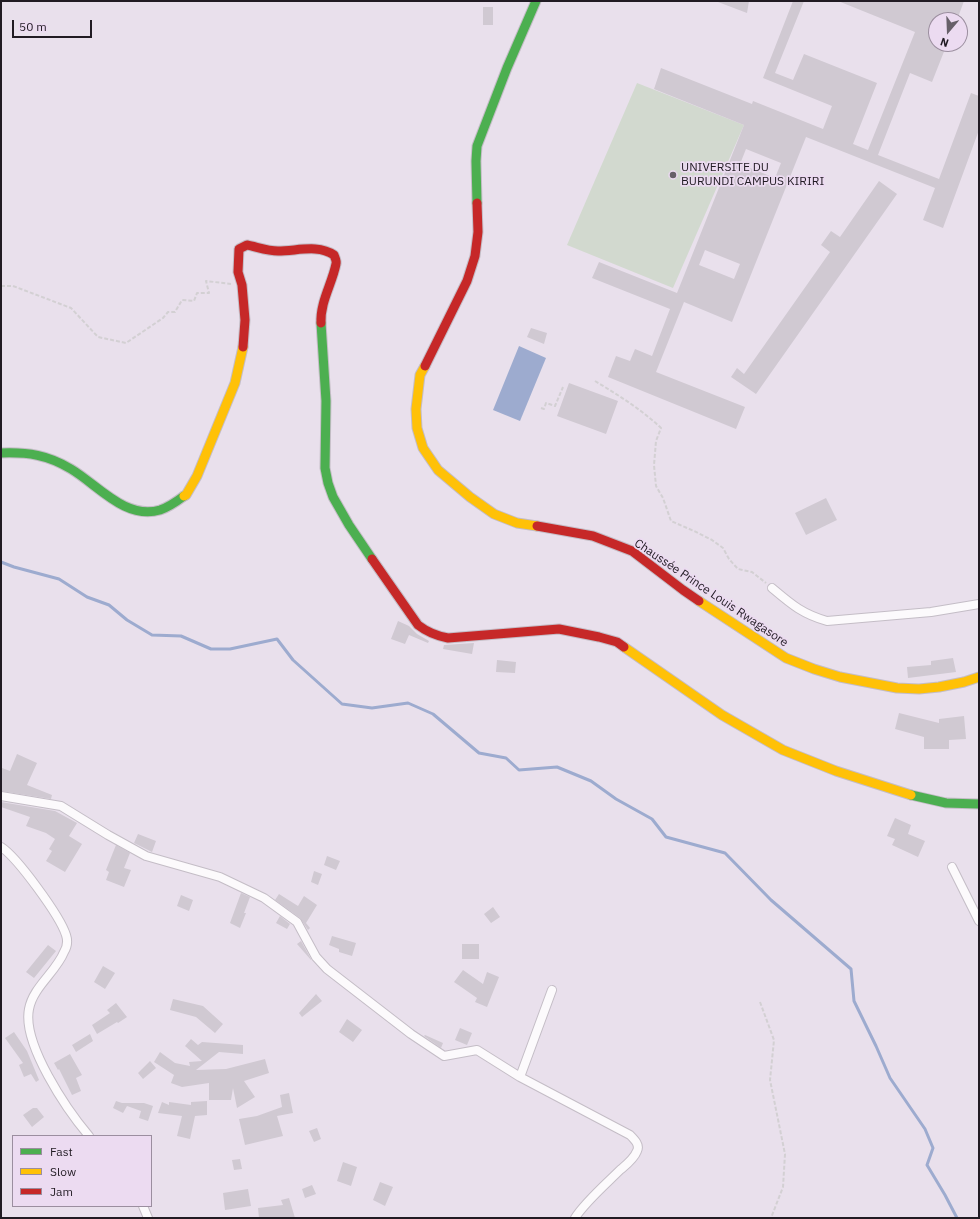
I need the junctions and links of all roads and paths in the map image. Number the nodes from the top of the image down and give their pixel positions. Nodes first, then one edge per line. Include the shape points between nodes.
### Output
1 (536, 1) edge
2 (242, 284) junction
3 (1, 286) edge
4 (596, 381) dead end
5 (563, 387) dead end
6 (541, 408) dead end
7 (1, 453) edge
8 (772, 588) joint
9 (979, 604) edge
10 (979, 677) edge
11 (1, 796) edge
12 (979, 804) edge
13 (1, 847) edge
14 (952, 867) dead end
15 (979, 921) edge
16 (552, 990) dead end
17 (760, 1002) dead end
18 (520, 1077) junction
19 (88, 1135) edge
20 (143, 1207) edge
21 (148, 1218) edge
22 (575, 1218) edge
23 (771, 1218) edge

1 - 10 street, Chaussée Prince Louis Rwagasore via 477,146 478,232 475,256 464,288 420,375 416,409 417,428 423,448 438,470 494,514 517,523 593,536 632,552 786,658 800,664 840,677 897,688 939,687
2 - 3 path via 206,281 209,292 197,293 194,301 182,300 175,312 168,312 126,343 98,337 71,308 13,286
2 - 7 street via 244,344 235,383 197,476 186,495 160,510 146,512 130,509 55,460 37,454
2 - 12 street via 238,260 239,249 243,246 277,251 327,250 334,255 336,264 321,317 326,409 325,468 328,483 349,524 409,614 426,632 448,638 559,629 605,638 633,652 722,715 783,750 836,772 903,793 946,803
4 - 8 path via 628,401 661,428 656,441 656,486 671,521 712,540 722,548 738,569 752,572
5 - 6 path via 555,406 546,403 544,408
8 - 9 street via 796,608 812,617 827,621 931,612
11 - 18 street via 61,806 146,856 220,877 264,898 297,922 316,957 327,969 411,1034 444,1056 477,1050
13 - 19 street via 15,860 48,902 66,935 64,954 33,997 29,1010 29,1025 33,1042 46,1071 61,1098
14 - 15 street
16 - 18 street
17 - 23 path via 774,1040 770,1080 784,1154 783,1187
18 - 22 street via 630,1135 638,1146 632,1159
20 - 21 street

